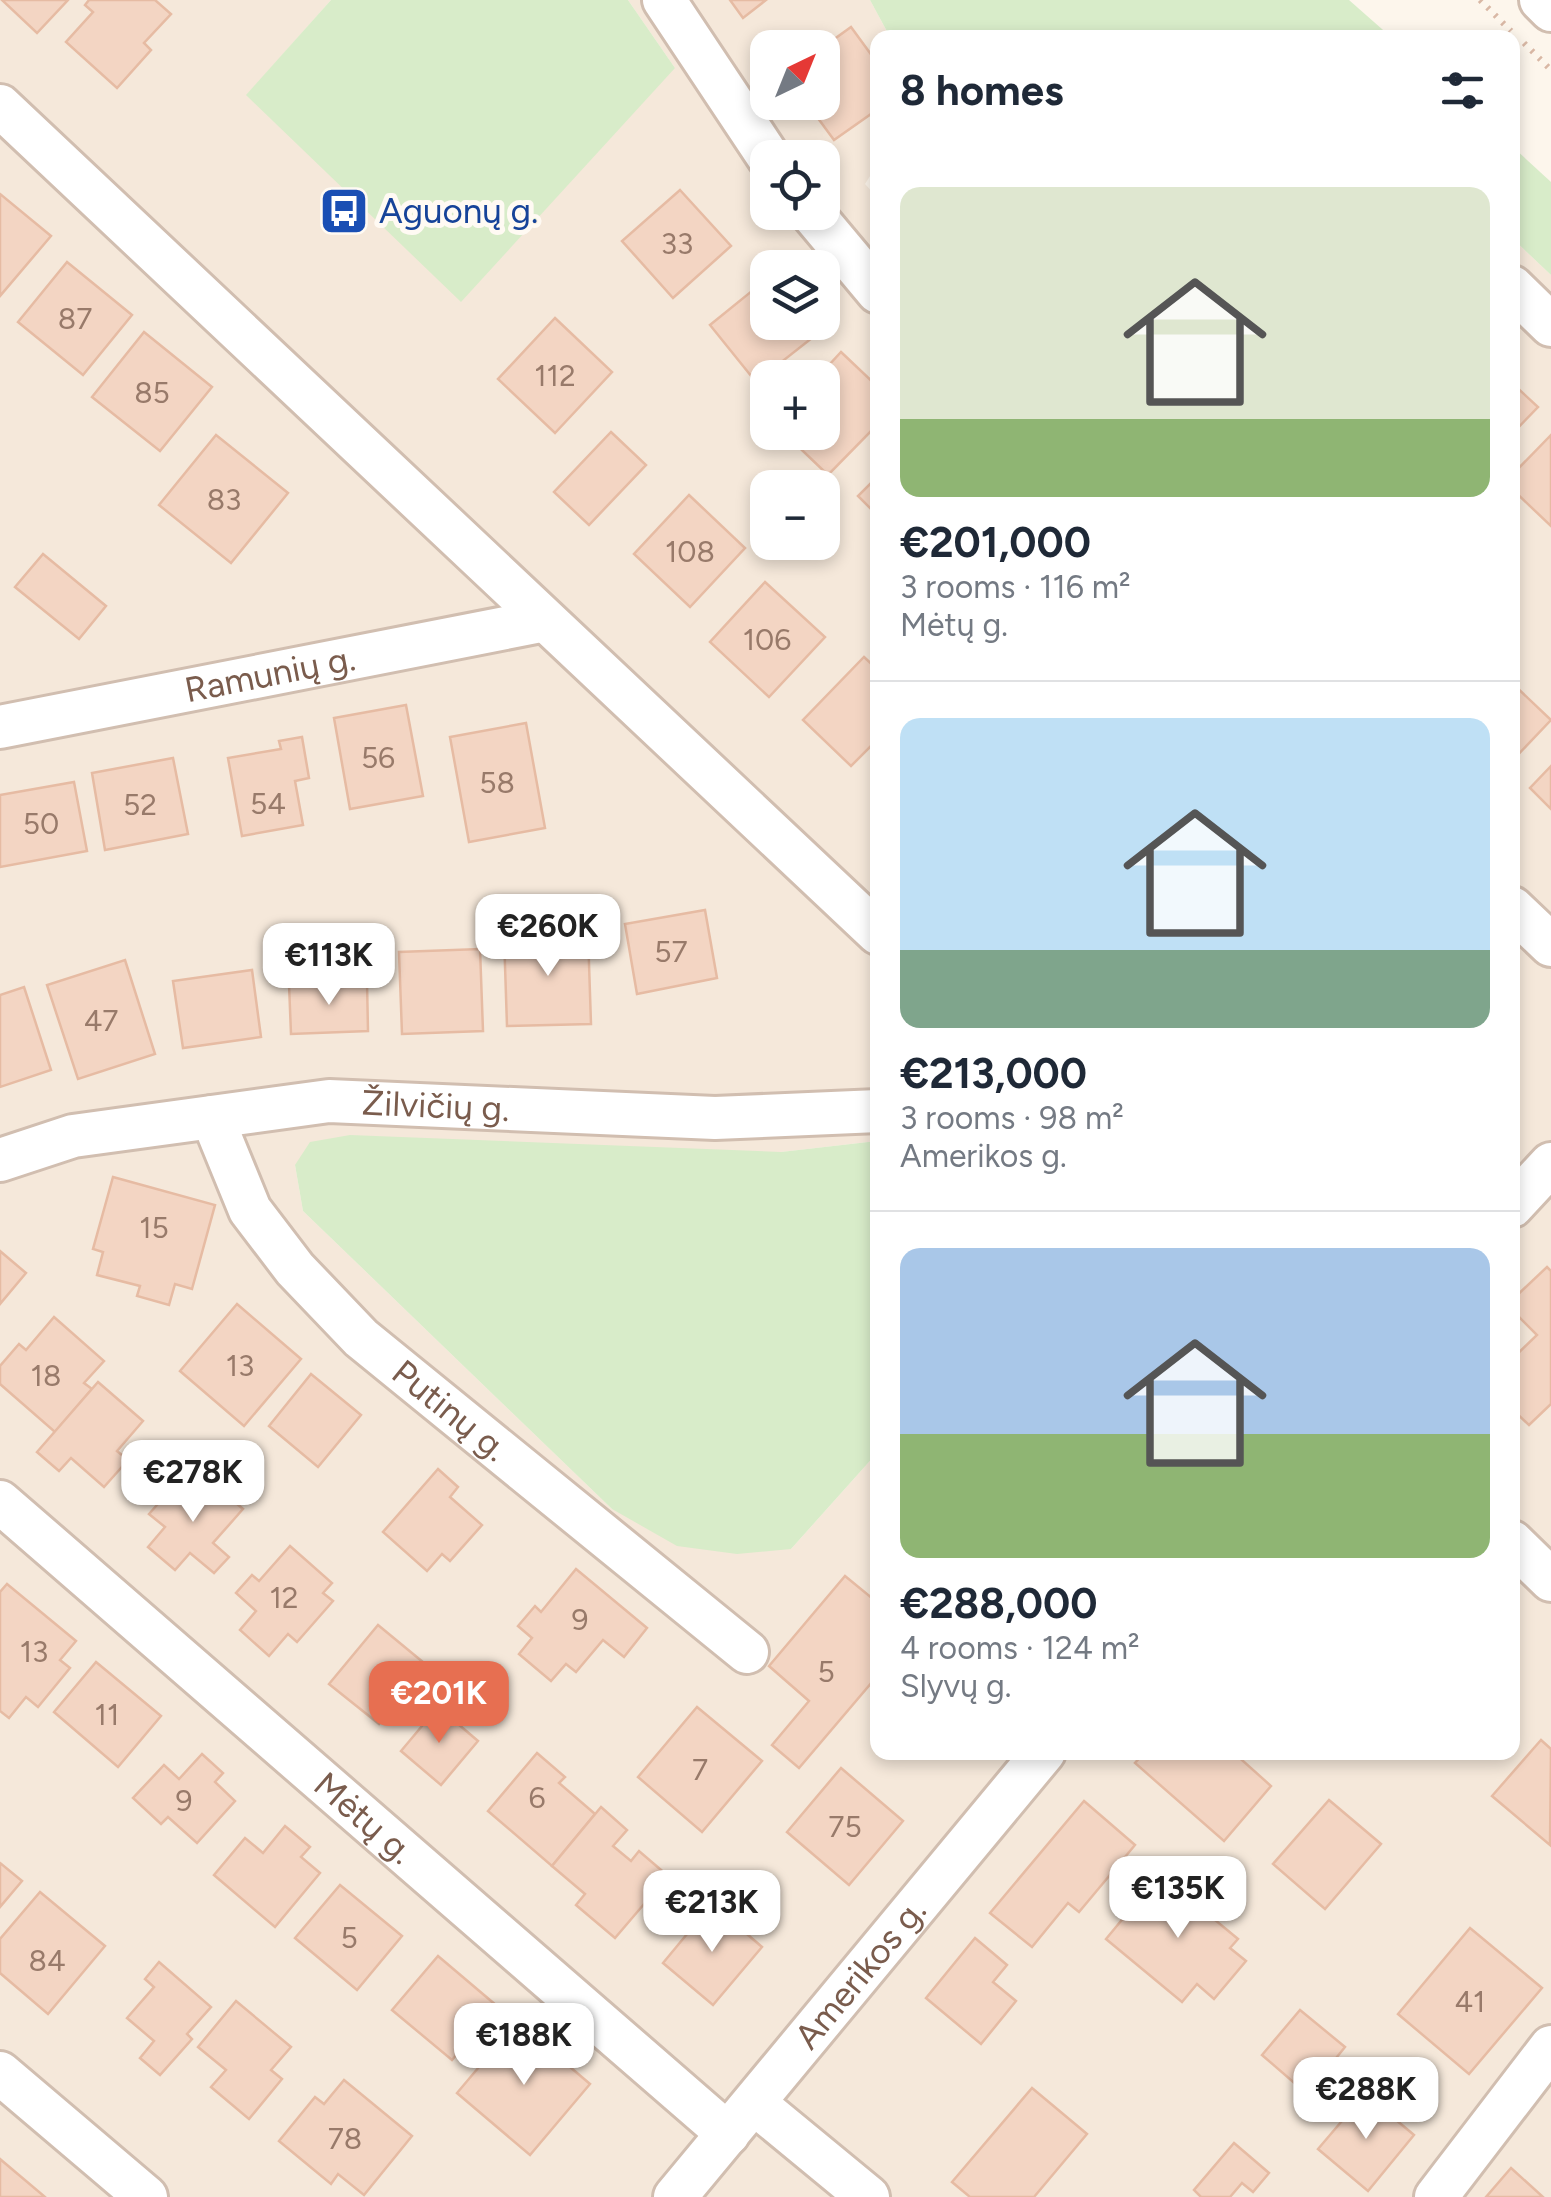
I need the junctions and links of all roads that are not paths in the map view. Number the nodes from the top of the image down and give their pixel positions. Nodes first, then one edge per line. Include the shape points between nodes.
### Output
1 (664, 0) edge
2 (1540, 0) edge
3 (1551, 10) edge
4 (0, 106) edge
5 (757, 140) edge
6 (826, 230) edge
7 (870, 282) edge
8 (1520, 295) edge
9 (1551, 326) edge
10 (541, 620) junction
11 (0, 728) edge
12 (1520, 916) edge
13 (870, 926) edge
14 (1551, 945) edge
15 (870, 1111) edge
16 (212, 1117) junction
17 (0, 1160) edge
18 (1551, 1164) edge
19 (1520, 1197) edge
20 (0, 1502) edge
21 (1520, 1550) edge
22 (1551, 1580) edge
23 (747, 1652) dead end
24 (1037, 1760) edge
25 (1551, 2047) edge
26 (0, 2074) edge
27 (741, 2119) junction
28 (146, 2197) edge
29 (675, 2197) edge
30 (868, 2197) edge
31 (1436, 2197) edge

1 - 5 street
2 - 3 street
4 - 10 street
6 - 7 street
8 - 9 street
10 - 11 street, Ramunių g.
10 - 13 street
12 - 14 street
15 - 16 street, Žilvičių g. via 715,1118 329,1102
16 - 17 street, Žilvičių g. via 73,1136
16 - 23 street, Putinų g. via 250,1210 360,1338
18 - 19 street
20 - 27 street, Mėtų g.
21 - 22 street
24 - 27 street, Amerikos g.
25 - 31 street
26 - 28 street
27 - 29 street, Amerikos g.
27 - 30 street, Mėtų g.

